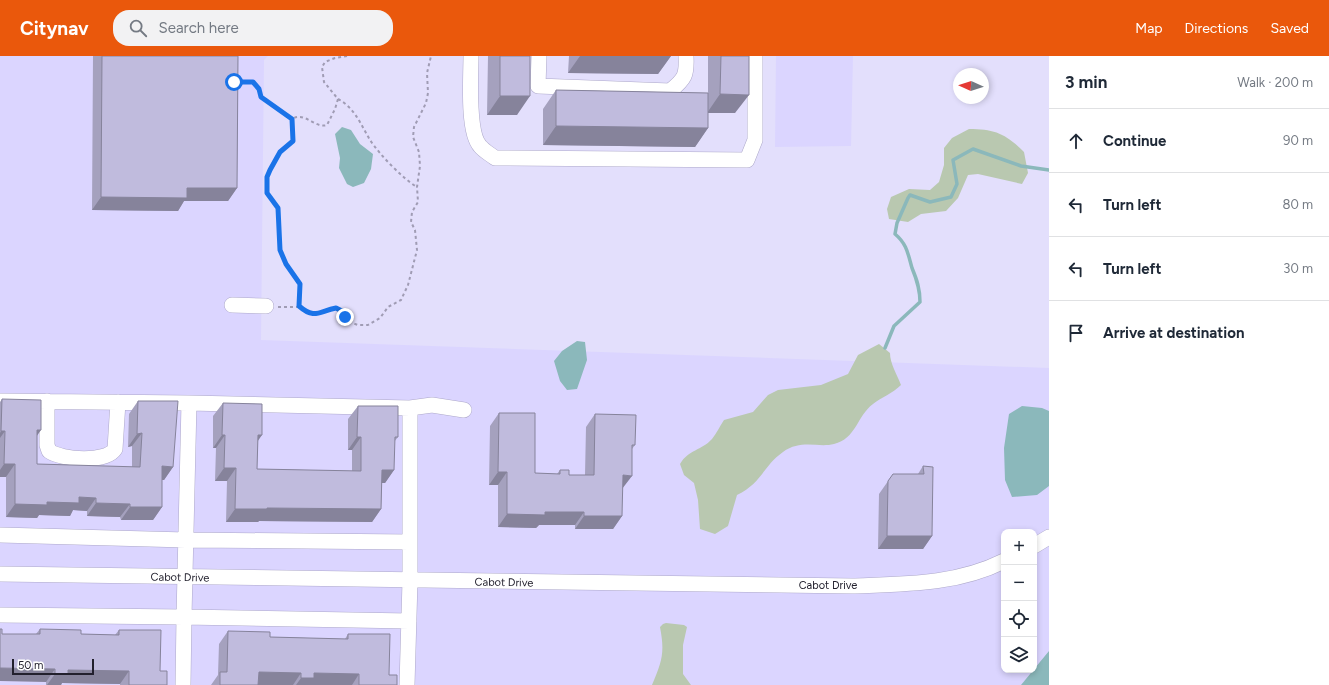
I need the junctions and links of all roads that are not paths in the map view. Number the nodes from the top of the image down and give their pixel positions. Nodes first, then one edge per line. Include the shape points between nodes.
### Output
1 (471, 56) edge
2 (539, 56) edge
3 (686, 56) edge
4 (755, 56) edge
5 (232, 305) dead end
6 (266, 306) road end
7 (0, 401) edge
8 (47, 401) junction
9 (118, 402) junction
10 (189, 403) junction
11 (410, 408) junction
12 (464, 410) dead end
13 (0, 535) edge
14 (1049, 537) edge
15 (186, 540) junction
16 (410, 542) junction
17 (1037, 544) edge
18 (1001, 562) edge
19 (0, 574) edge
20 (186, 577) junction
21 (410, 580) junction
22 (0, 615) edge
23 (184, 617) junction
24 (409, 621) junction
25 (183, 685) edge
26 (407, 685) edge

1 - 4 street via 470,104 473,128 479,146 495,158 739,160 746,160 755,140
2 - 3 street via 538,86 670,91 681,83 686,73
5 - 6 street
7 - 8 street
8 - 9 street
8 - 9 street via 49,451 64,457 92,458 106,457 115,449
9 - 10 street
10 - 11 street
10 - 15 street
11 - 12 street via 432,405
11 - 16 street
13 - 15 street
14 - 17 street
15 - 16 street
15 - 20 street
16 - 21 street
18 - 21 street, Cabot Drive via 984,571 947,580 852,586
19 - 20 street, Cabot Drive
20 - 21 street, Cabot Drive
20 - 23 street
21 - 24 street
22 - 23 street
23 - 24 street
23 - 25 street
24 - 26 street

